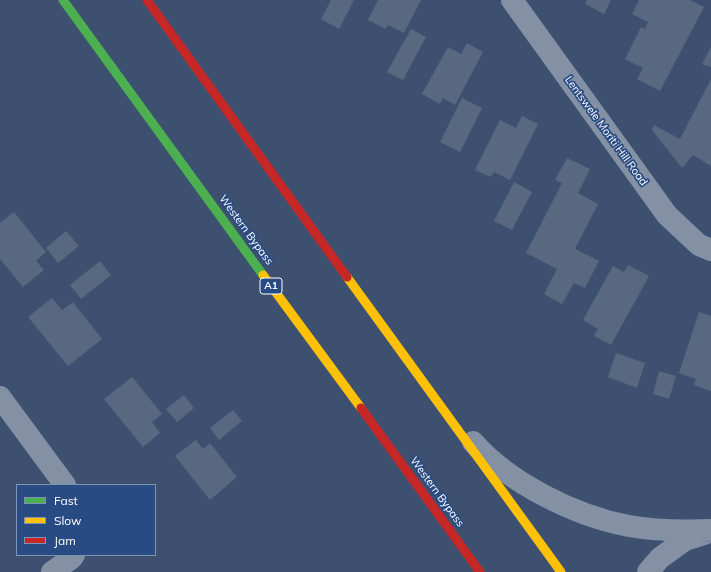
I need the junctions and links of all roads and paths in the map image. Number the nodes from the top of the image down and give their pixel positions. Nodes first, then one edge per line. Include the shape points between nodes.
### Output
1 (63, 0) edge
2 (147, 0) edge
3 (512, 0) edge
4 (711, 250) edge
5 (0, 397) edge
6 (448, 414) junction
7 (64, 484) edge
8 (711, 531) edge
9 (73, 556) edge
10 (52, 572) edge
11 (480, 572) edge
12 (562, 572) edge
13 (648, 572) edge

1 - 11 highway, Western Bypass / A1
2 - 6 highway
3 - 4 street, Lentswele Moriti Hill Road via 667,215 699,245
5 - 7 street
6 - 8 street via 477,447 510,475 547,497 587,514 628,526 671,531
6 - 12 highway
8 - 13 street via 686,540 660,558
9 - 10 street

